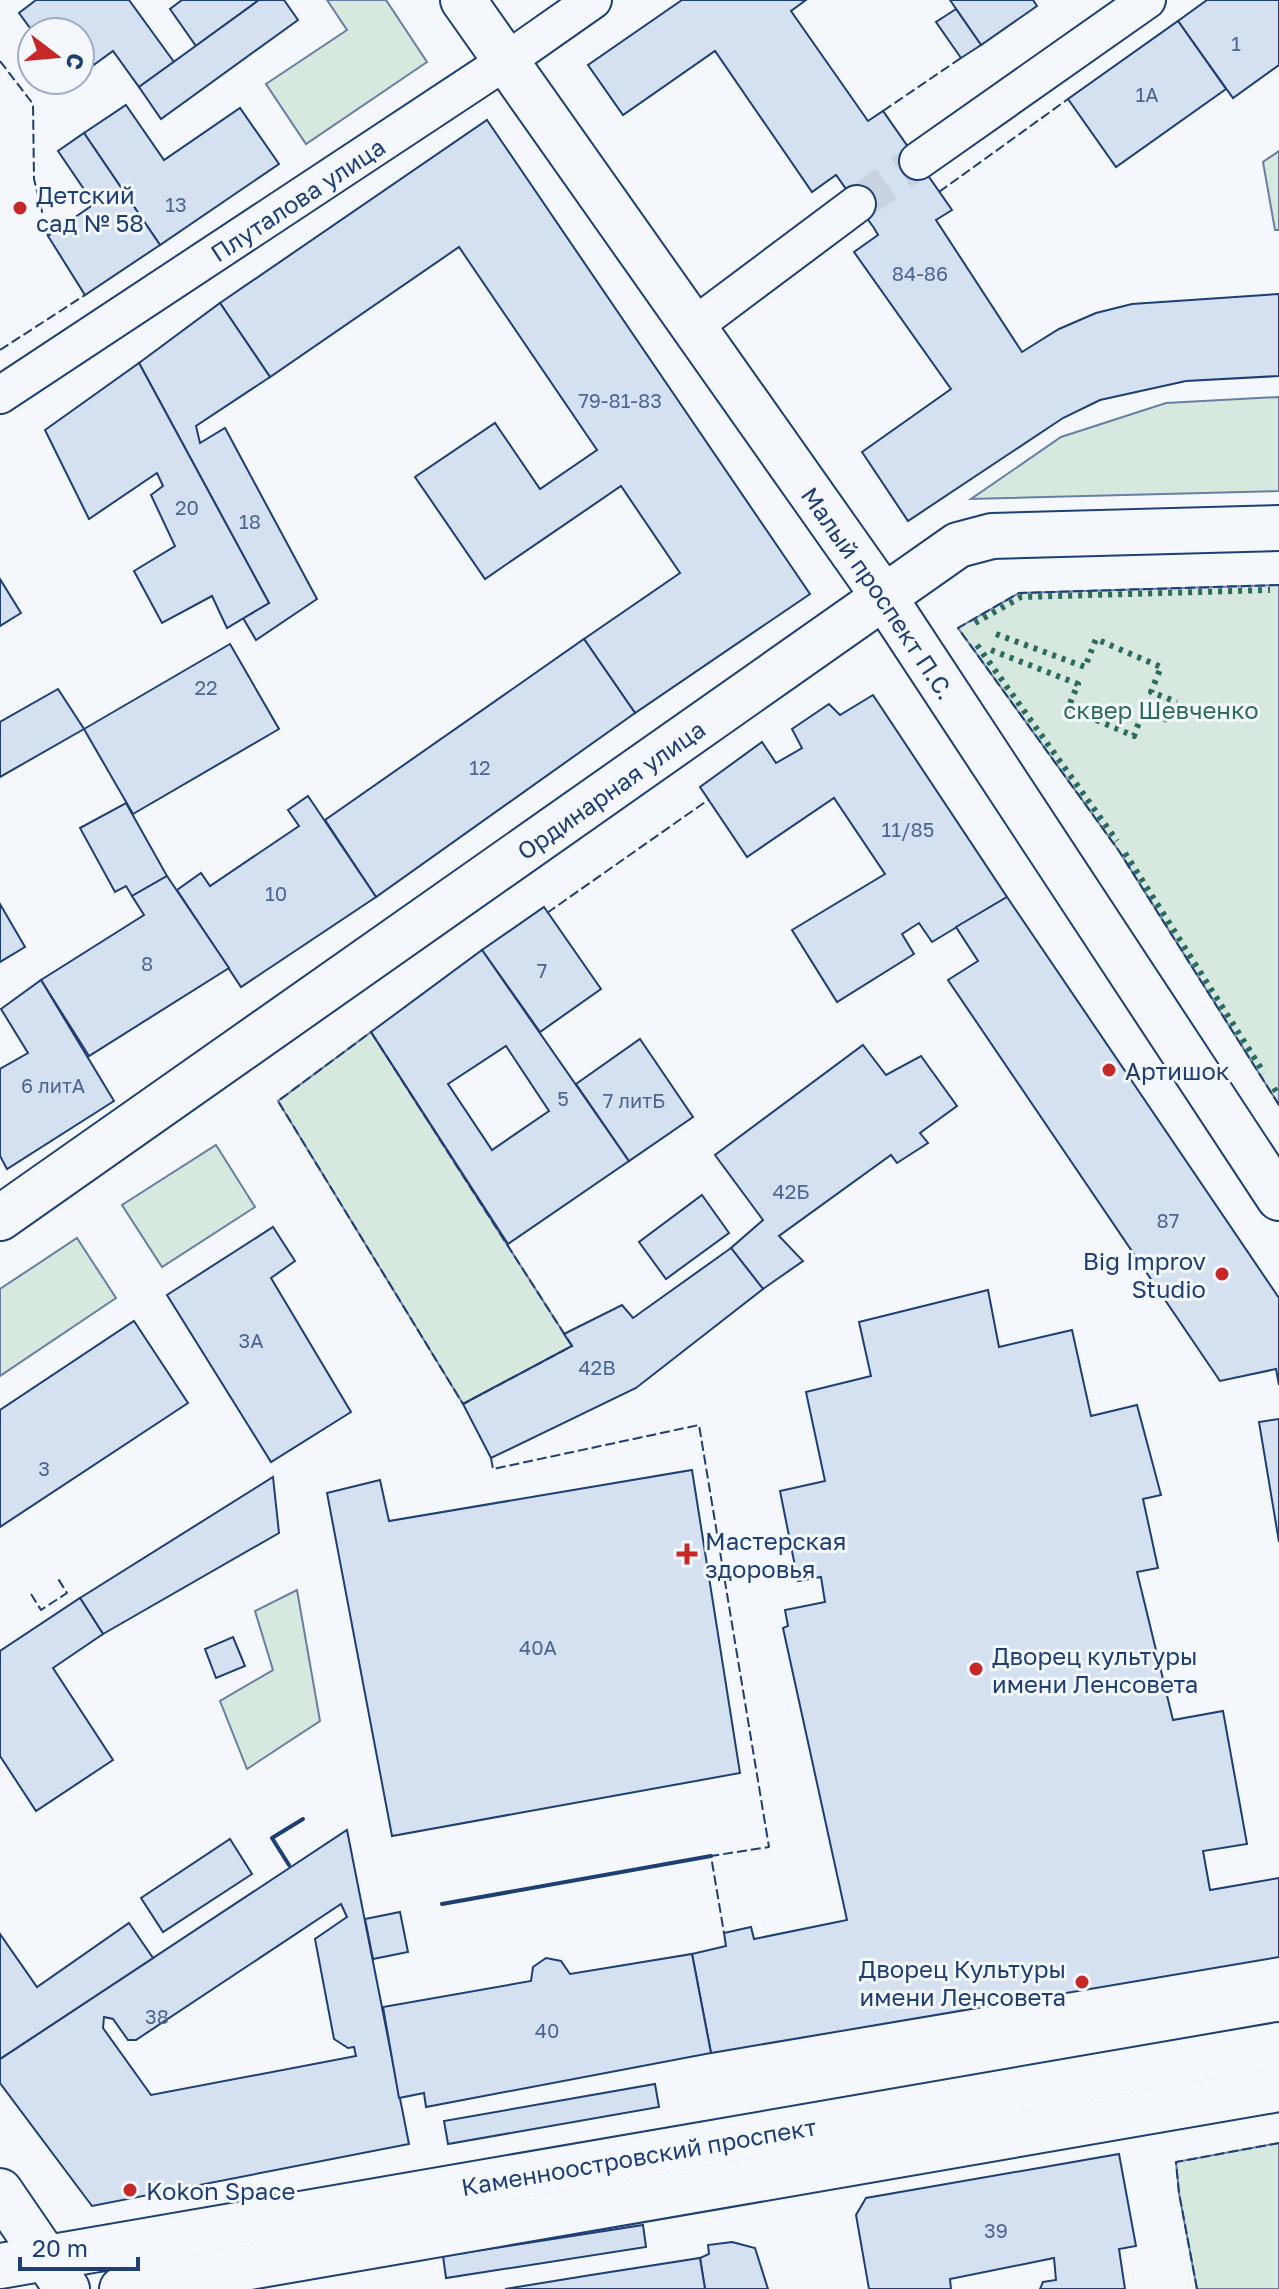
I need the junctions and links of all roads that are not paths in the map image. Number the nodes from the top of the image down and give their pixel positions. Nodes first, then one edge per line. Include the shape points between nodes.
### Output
1 (463, 0) edge
2 (593, 0) edge
3 (1147, 0) edge
4 (506, 61) junction
5 (918, 161) tunnel mouth
6 (857, 204) tunnel mouth
7 (694, 326) junction
8 (0, 395) edge
9 (1279, 528) edge
10 (884, 597) junction
11 (1279, 1198) edge
12 (0, 1218) edge
13 (1279, 2045) edge
14 (1279, 2089) edge
15 (0, 2191) edge
16 (0, 2266) edge
17 (311, 2272) edge
18 (57, 2274) edge
19 (122, 2289) edge

1 - 4 street, Малый проспект П.С.
2 - 4 street, Плуталова улица
3 - 5 street
4 - 7 street, Малый проспект П.С.
4 - 8 street, Плуталова улица
6 - 7 street
7 - 10 street, Малый проспект П.С.
9 - 10 street, Ординарная улица via 992,536 958,545
10 - 11 street, Малый проспект П.С.
10 - 12 street, Ординарная улица
13 - 18 street, Каменноостровский проспект
14 - 17 street, Каменноостровский проспект
15 - 18 street
16 - 18 street, Каменноостровский проспект
17 - 19 street, Каменноостровский проспект

